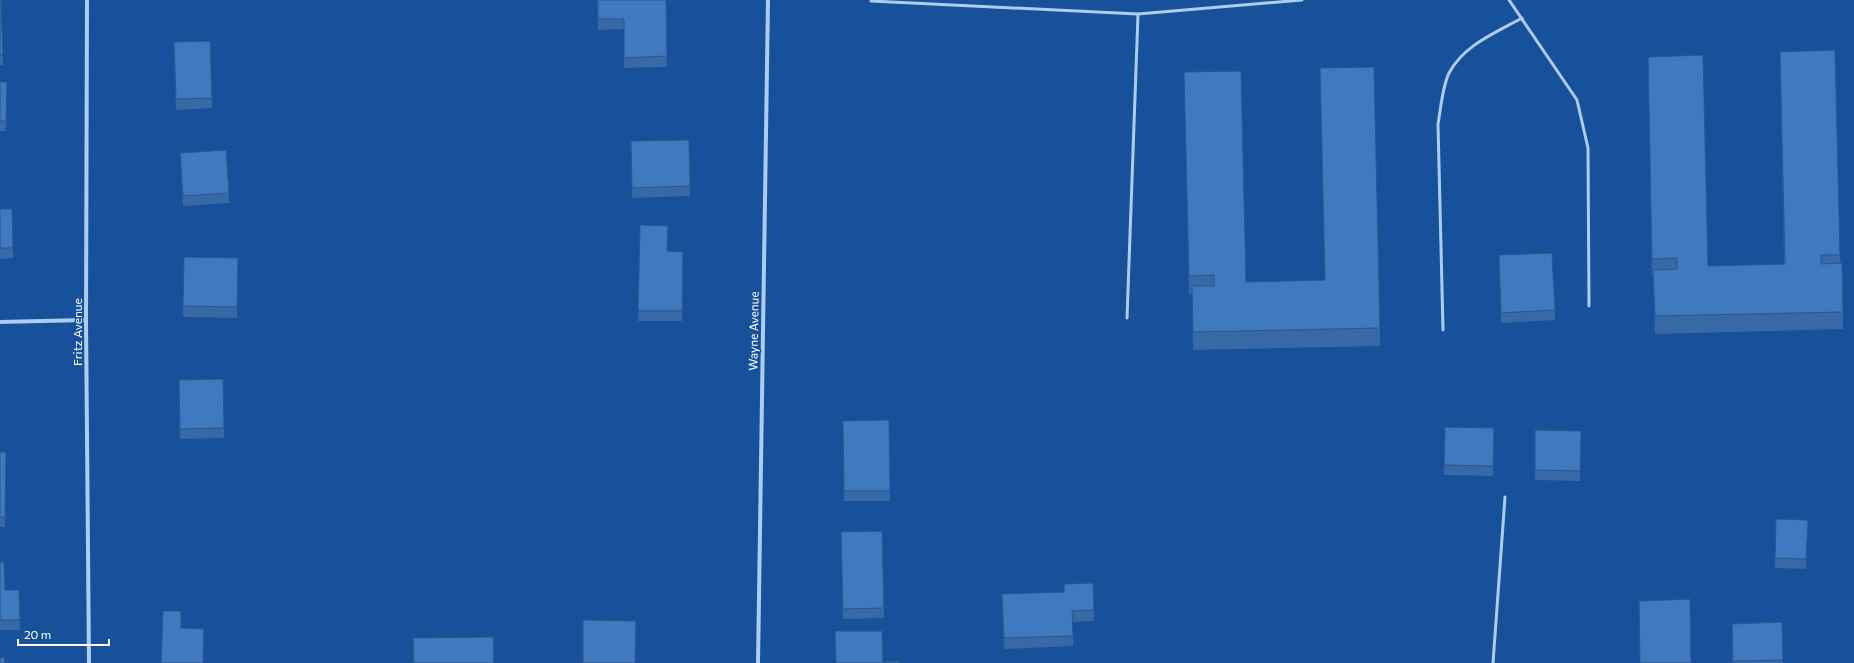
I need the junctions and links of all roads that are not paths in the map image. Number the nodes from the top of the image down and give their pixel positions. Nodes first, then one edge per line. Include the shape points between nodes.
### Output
1 (87, 0) edge
2 (768, 0) edge
3 (1302, 0) edge
4 (1509, 0) edge
5 (871, 1) edge
6 (1138, 14) junction
7 (1522, 18) junction
8 (1589, 306) dead end
9 (1127, 318) dead end
10 (86, 320) junction
11 (0, 322) edge
12 (1443, 330) dead end
13 (1505, 497) dead end
14 (89, 663) edge
15 (758, 663) edge
16 (1493, 663) edge

1 - 10 street, Fritz Avenue
2 - 15 street, Wayne Avenue
3 - 6 lane
4 - 7 lane
5 - 6 lane
6 - 9 lane
7 - 8 lane via 1577,100 1588,148
7 - 12 lane via 1477,42 1458,60 1449,74 1442,98 1438,124
10 - 11 street
10 - 14 street, Fritz Avenue
13 - 16 lane

